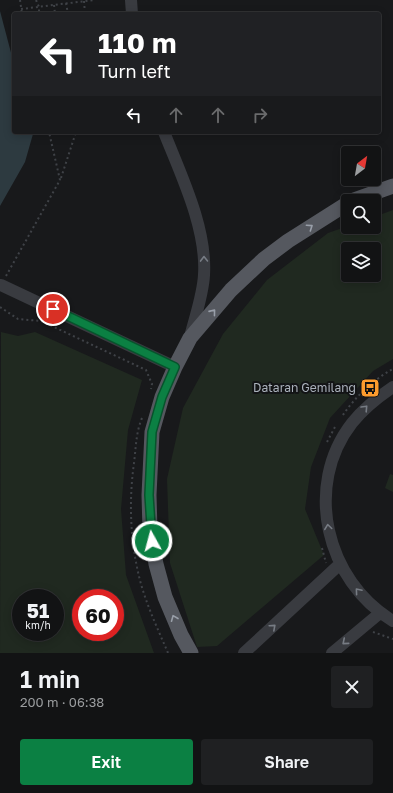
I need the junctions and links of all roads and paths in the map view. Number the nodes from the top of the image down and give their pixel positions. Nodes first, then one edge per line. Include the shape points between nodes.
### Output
1 (20, 0) edge
2 (36, 0) edge
3 (94, 0) edge
4 (131, 0) edge
5 (84, 1) edge
6 (66, 4) junction
7 (54, 5) junction
8 (39, 7) junction
9 (21, 10) joint
10 (39, 12) edge
11 (55, 12) edge
12 (68, 12) edge
13 (85, 12) edge
14 (132, 12) edge
15 (49, 134) edge
16 (75, 134) edge
17 (165, 134) edge
18 (60, 180) junction
19 (393, 186) edge
20 (371, 194) edge
21 (341, 207) edge
22 (1, 285) joint
23 (0, 307) edge
24 (190, 338) junction
25 (175, 367) junction
26 (393, 387) edge
27 (151, 390) dead end
28 (143, 415) dead end
29 (340, 564) junction
30 (380, 613) junction
31 (393, 621) edge
32 (360, 629) junction
33 (181, 635) junction
34 (393, 639) edge
35 (168, 653) edge
36 (185, 653) edge
37 (191, 653) edge
38 (244, 653) edge
39 (332, 653) edge

1 - 9 path
2 - 8 path
3 - 5 path
4 - 14 street
5 - 6 path
5 - 13 path
6 - 7 path
6 - 12 path
7 - 8 path
7 - 11 path
8 - 9 path
8 - 10 path
15 - 18 path
16 - 18 path
24 -> 17 street via 204,276 204,253 199,226
18 - 22 path
19 - 20 main road
24 -> 21 main road via 231,290 264,259
22 - 25 street
23 - 27 path via 18,319 41,321 146,370 152,384
24 - 25 main road
33 -> 25 main road via 165,597 156,564 150,530 149,495 152,432 162,397
29 -> 26 street via 329,536 325,507 328,477 337,449 352,423 372,401
28 - 35 path via 138,427 131,483 132,539 138,573
30 -> 29 street via 357,591
38 -> 29 street
30 - 31 street
30 - 32 street
32 - 34 path
32 -> 39 street
33 - 36 main road
33 - 37 main road

